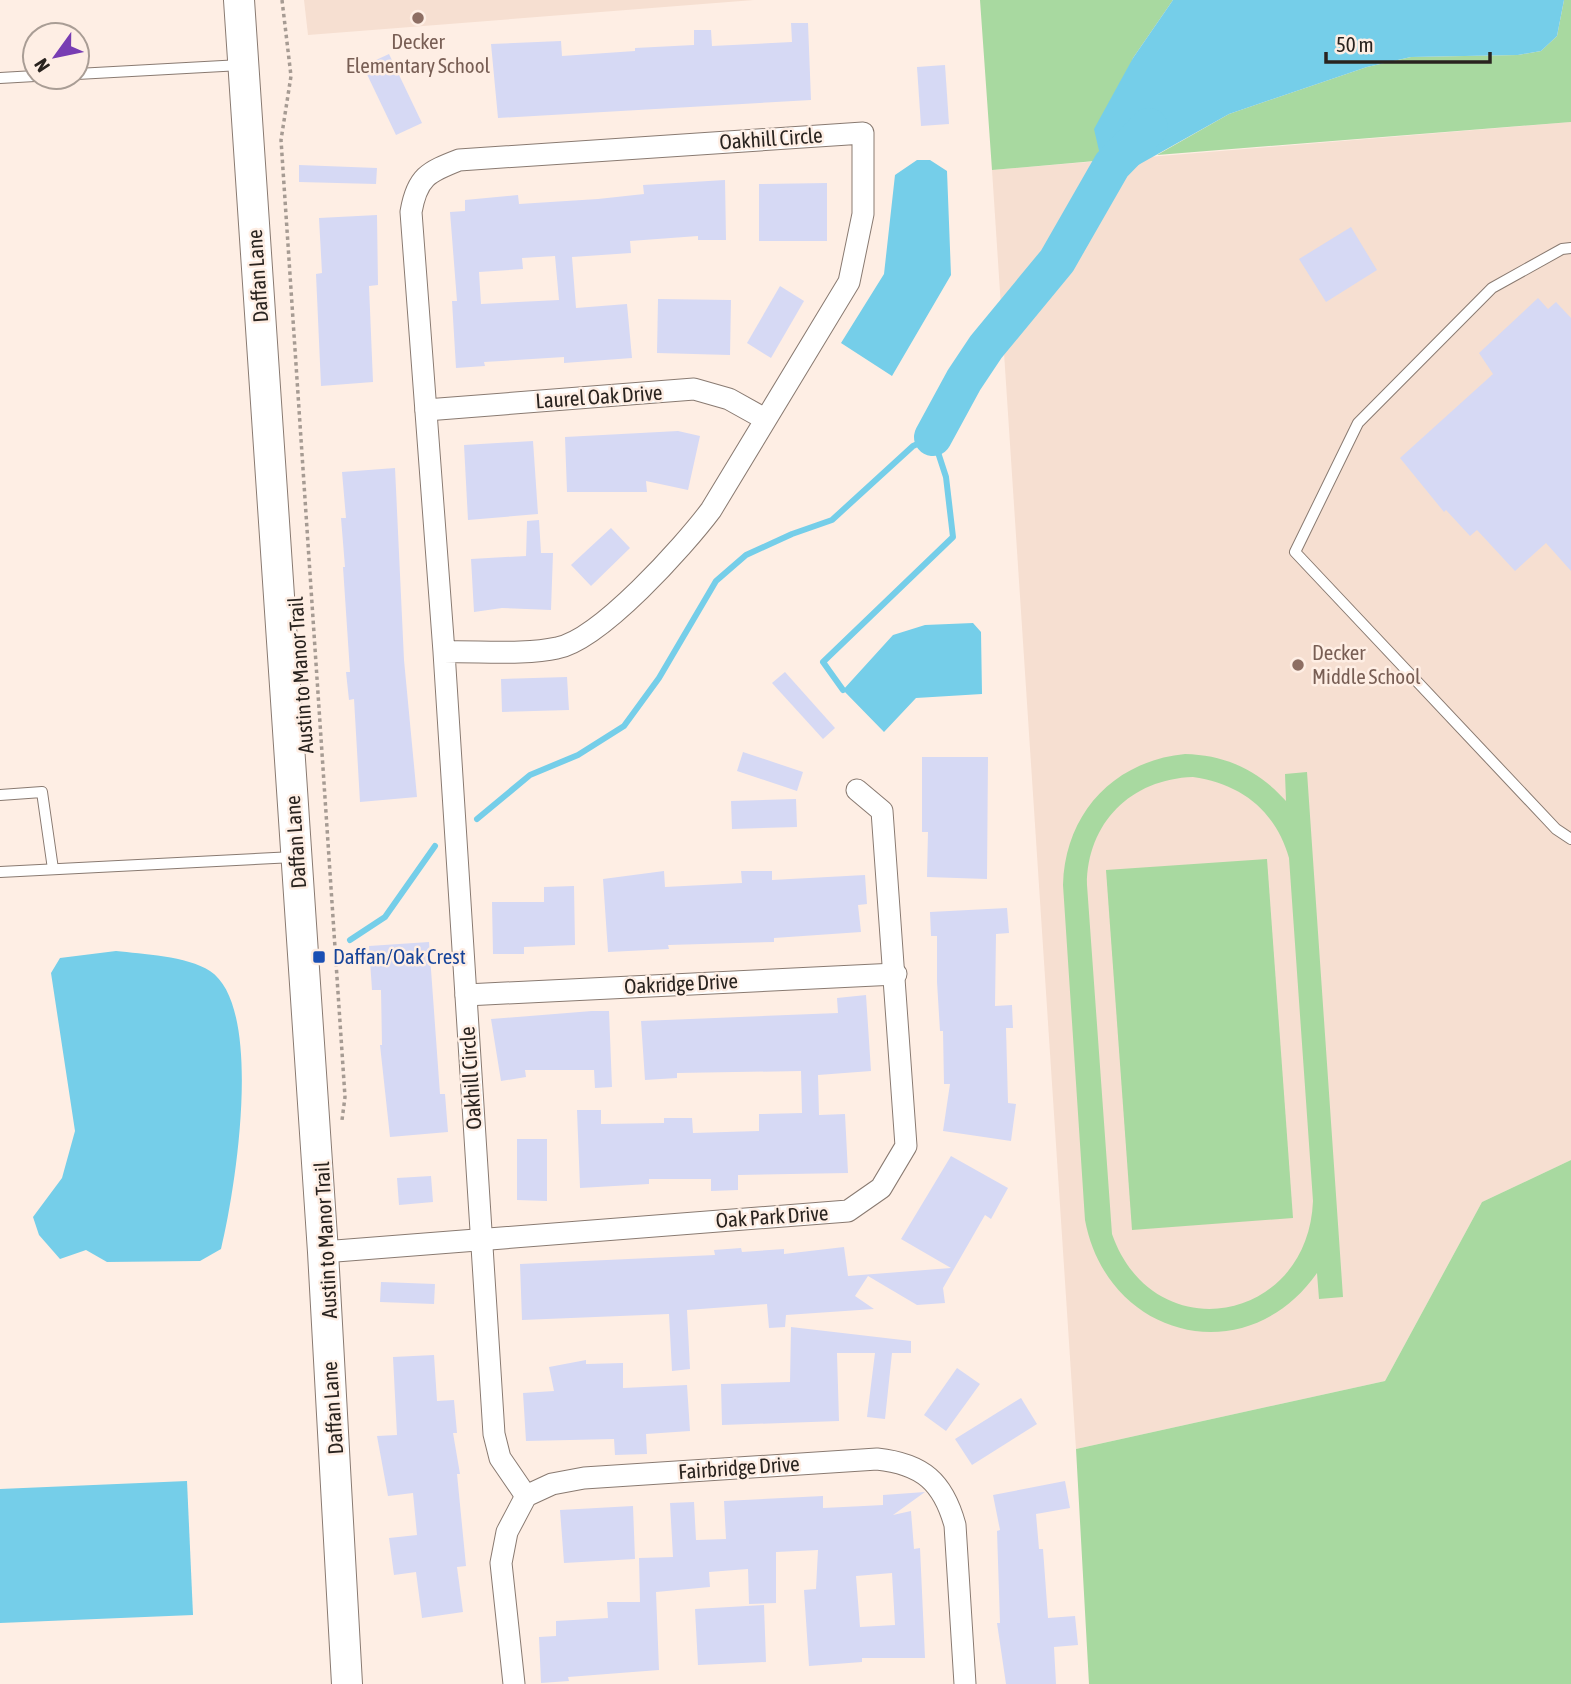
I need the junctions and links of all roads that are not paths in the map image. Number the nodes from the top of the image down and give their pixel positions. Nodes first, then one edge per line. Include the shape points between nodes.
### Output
1 (239, 0) edge
2 (243, 65) junction
3 (91, 73) edge
4 (21, 77) edge
5 (0, 78) edge
6 (1571, 248) edge
7 (426, 410) junction
8 (765, 419) junction
9 (444, 652) junction
10 (857, 790) dead end
11 (0, 795) edge
12 (1571, 839) edge
13 (297, 857) junction
14 (53, 869) junction
15 (0, 872) edge
16 (896, 974) junction
17 (466, 995) junction
18 (482, 1240) junction
19 (323, 1252) junction
20 (526, 1496) junction
21 (347, 1684) edge
22 (514, 1684) edge
23 (965, 1684) edge

1 - 2 street, Daffan Lane
2 - 3 lane
2 - 13 street, Daffan Lane
4 - 5 lane
6 - 12 lane via 1492,288 1358,423 1295,552 1556,829
7 - 8 street, Laurel Oak Drive via 694,389 729,398
7 - 8 street, Oakhill Circle via 411,212 415,189 430,171 459,160 863,134 863,214 849,282
7 - 9 street, Oakhill Circle
8 - 9 street, Oakhill Circle via 691,537 598,628 557,649
9 - 17 street, Oakhill Circle
10 - 16 street, Oak Park Drive via 883,811
11 - 14 lane via 42,792
13 - 14 lane
13 - 19 street, Daffan Lane
14 - 15 lane
16 - 17 street, Oakridge Drive
16 - 18 street, Oak Park Drive via 906,1146 881,1188 848,1211
17 - 18 street, Oakhill Circle
18 - 19 street, Oak Park Drive
18 - 20 street, Oakhill Circle via 494,1434 500,1458
19 - 21 street, Daffan Lane
20 - 22 street via 507,1532 501,1563
20 - 23 street, Fairbridge Drive via 552,1484 584,1478 877,1459 918,1469 935,1482 955,1525

